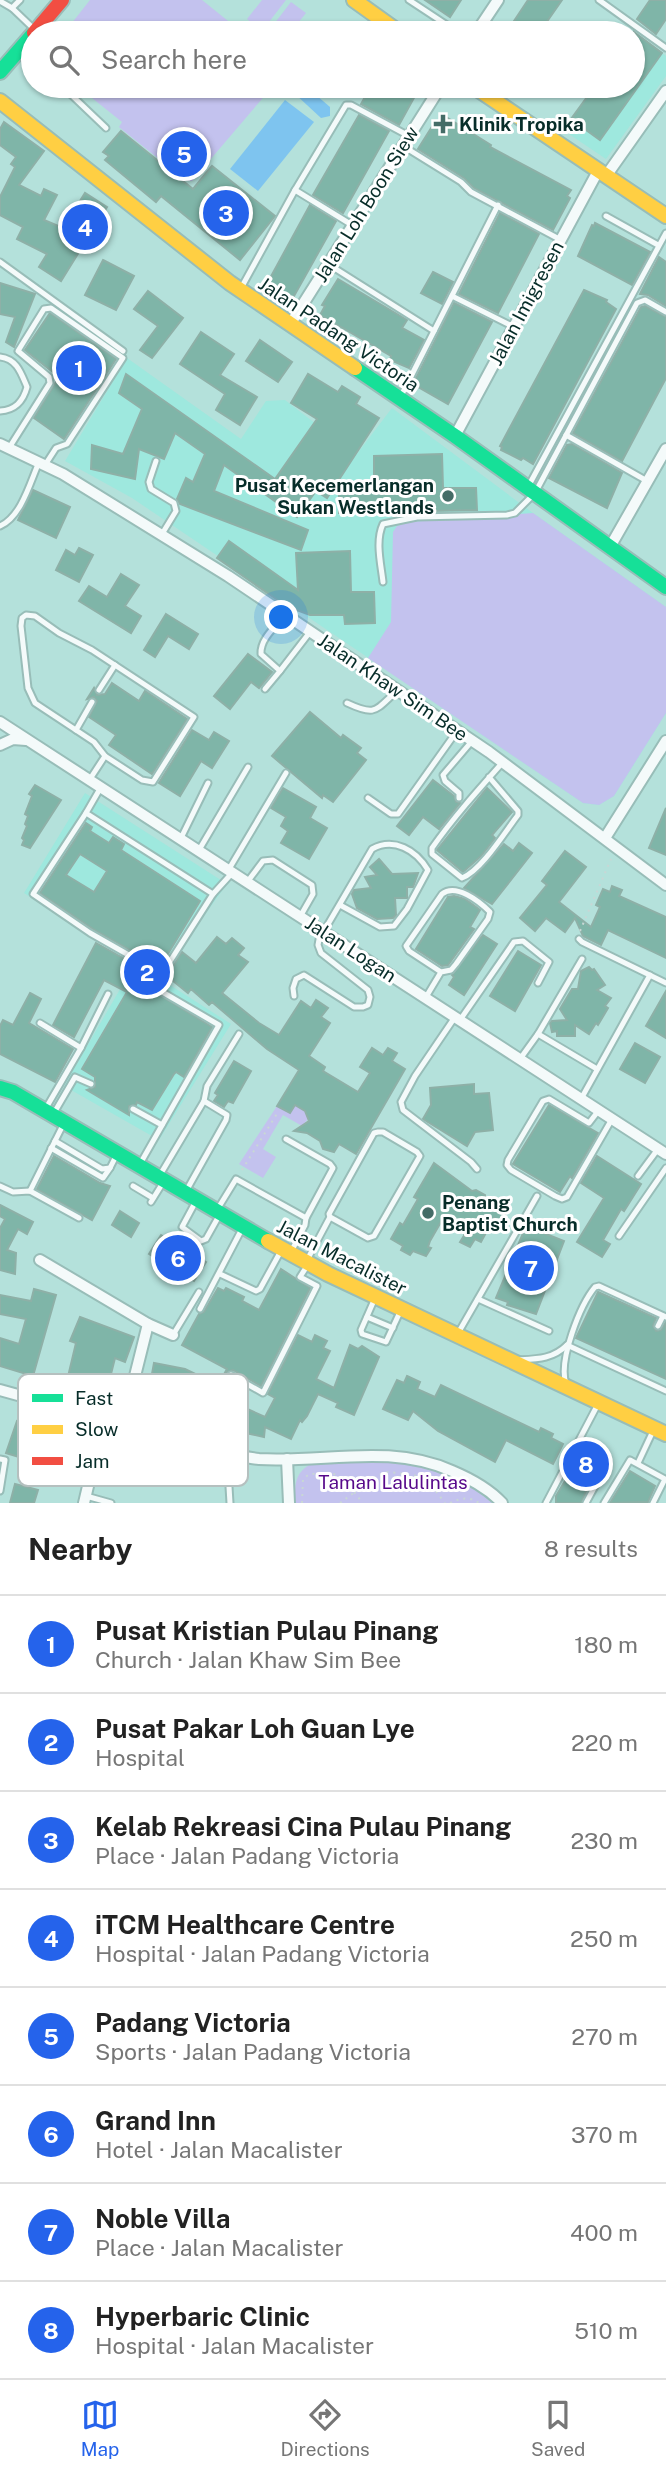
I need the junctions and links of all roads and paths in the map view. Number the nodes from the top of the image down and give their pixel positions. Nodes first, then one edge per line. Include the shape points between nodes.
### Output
1 (20, 0) edge
2 (62, 0) edge
3 (354, 0) edge
4 (410, 0) edge
5 (498, 0) edge
6 (598, 0) edge
7 (617, 0) edge
8 (0, 1) edge
9 (12, 9) junction
10 (611, 9) junction
11 (23, 21) edge
12 (44, 21) edge
13 (383, 21) edge
14 (441, 21) edge
15 (483, 21) edge
16 (628, 21) edge
17 (645, 33) edge
18 (21, 48) edge
19 (666, 48) edge
20 (0, 72) edge
21 (666, 91) edge
22 (75, 98) edge
23 (433, 98) edge
24 (491, 98) edge
25 (0, 101) edge
26 (106, 128) dead end
27 (406, 141) junction
28 (602, 173) junction
29 (295, 190) junction
30 (498, 205) junction
31 (606, 216) dead end
32 (666, 216) edge
33 (352, 226) junction
34 (666, 233) edge
35 (561, 240) junction
36 (658, 245) junction
37 (0, 262) edge
38 (328, 264) junction
39 (240, 290) junction
40 (452, 296) junction
41 (666, 312) edge
42 (291, 323) junction
43 (513, 327) junction
44 (434, 331) junction
45 (123, 351) dead end
46 (0, 357) edge
47 (400, 398) junction
48 (0, 411) edge
49 (455, 436) junction
50 (566, 436) junction
51 (5, 446) edge
52 (666, 449) edge
53 (156, 461) dead end
54 (42, 464) junction
55 (647, 481) junction
56 (531, 490) junction
57 (0, 526) edge
58 (162, 534) junction
59 (610, 547) junction
60 (383, 582) dead end
61 (666, 587) edge
62 (285, 615) junction
63 (310, 632) junction
64 (116, 665) junction
65 (280, 671) junction
66 (265, 689) dead end
67 (99, 690) dead end
68 (398, 690) junction
69 (92, 702) dead end
70 (348, 703) dead end
71 (0, 722) edge
72 (75, 730) junction
73 (457, 731) junction
74 (472, 741) junction
75 (666, 741) edge
76 (35, 743) junction
77 (0, 745) edge
78 (105, 756) junction
79 (503, 762) junction
80 (248, 767) dead end
81 (286, 774) dead end
82 (489, 777) junction
83 (90, 779) junction
84 (208, 783) dead end
85 (101, 786) junction
86 (368, 798) dead end
87 (459, 798) dead end
88 (86, 813) junction
89 (181, 838) junction
90 (605, 838) junction
91 (617, 846) junction
92 (199, 850) junction
93 (231, 871) junction
94 (248, 881) junction
95 (666, 885) edge
96 (213, 894) junction
97 (340, 905) junction
98 (300, 916) junction
99 (322, 930) junction
100 (579, 939) joint
101 (582, 959) dead end
102 (441, 972) junction
103 (162, 974) junction
104 (650, 975) junction
105 (538, 983) dead end
106 (666, 983) edge
107 (107, 995) dead end
108 (294, 996) dead end
109 (425, 997) junction
110 (457, 1018) junction
111 (40, 1023) dead end
112 (239, 1034) dead end
113 (538, 1034) junction
114 (81, 1048) junction
115 (520, 1059) junction
116 (597, 1069) junction
117 (0, 1080) edge
118 (91, 1084) dead end
119 (6, 1090) edge
120 (581, 1099) junction
121 (204, 1101) junction
122 (133, 1109) dead end
123 (599, 1110) junction
124 (278, 1112) dead end
125 (54, 1116) junction
126 (612, 1119) junction
127 (162, 1125) junction
128 (286, 1139) dead end
129 (55, 1141) junction
130 (51, 1148) junction
131 (662, 1152) edge
132 (117, 1154) junction
133 (139, 1166) junction
134 (110, 1168) junction
135 (666, 1168) edge
136 (477, 1169) dead end
137 (638, 1176) dead end
138 (236, 1179) junction
139 (161, 1180) junction
140 (0, 1186) edge
141 (133, 1186) dead end
142 (30, 1191) junction
143 (537, 1196) dead end
144 (191, 1197) junction
145 (218, 1213) junction
146 (330, 1217) junction
147 (306, 1218) junction
148 (79, 1219) dead end
149 (243, 1227) junction
150 (619, 1236) dead end
151 (286, 1251) junction
152 (40, 1260) dead end
153 (307, 1262) junction
154 (220, 1274) junction
155 (199, 1292) dead end
156 (376, 1297) junction
157 (478, 1299) junction
158 (200, 1309) dead end
159 (402, 1309) junction
160 (665, 1316) edge
161 (367, 1317) junction
162 (148, 1324) junction
163 (658, 1326) dead end
164 (393, 1328) junction
165 (549, 1331) dead end
166 (173, 1335) joint
167 (457, 1335) junction
168 (567, 1345) junction
169 (510, 1360) junction
170 (136, 1374) edge
171 (248, 1384) edge
172 (567, 1387) junction
173 (0, 1390) edge
174 (666, 1391) edge
175 (18, 1395) edge
176 (599, 1402) junction
177 (660, 1431) edge
178 (579, 1442) junction
179 (248, 1456) edge
180 (0, 1459) edge
181 (287, 1459) junction
182 (638, 1463) junction
183 (0, 1491) edge
184 (354, 1493) junction
185 (85, 1500) edge
186 (111, 1503) edge
187 (289, 1503) edge
188 (302, 1503) edge
189 (340, 1503) edge
190 (363, 1503) edge
191 (445, 1503) edge
192 (450, 1503) edge
193 (479, 1503) edge
194 (502, 1503) edge
195 (546, 1503) edge
196 (586, 1503) edge
197 (604, 1503) edge
198 (653, 1503) edge

1 - 9 lane
2 - 12 main road
3 - 13 main road
4 - 14 lane
5 - 15 street
6 - 10 lane
7 - 10 lane
8 - 9 lane
9 - 11 lane
10 - 16 lane
17 - 19 lane
18 - 20 main road
21 - 28 street, Jalan Imigresen
22 - 26 lane
23 - 27 street, Jalan Loh Boon Siew
24 - 28 main road
25 - 39 main road, Jalan Padang Victoria
27 - 29 lane via 346,105
27 - 30 lane via 471,192
27 - 33 street, Jalan Loh Boon Siew
28 - 32 main road
28 - 35 street, Jalan Imigresen
29 - 33 lane
29 - 39 lane
30 - 35 lane
30 - 40 lane
31 - 36 lane
33 - 38 street, Jalan Loh Boon Siew
34 - 36 lane
35 - 43 street, Jalan Imigresen
36 - 56 lane
37 - 45 lane
38 - 42 street, Jalan Loh Boon Siew
38 - 44 lane
39 - 42 main road, Jalan Padang Victoria
40 - 43 lane
40 - 44 lane
41 - 50 lane via 645,300 636,303
42 - 47 main road, Jalan Padang Victoria
43 - 49 street, Jalan Imigresen
44 - 47 lane
46 - 48 lane via 13,361 27,387 19,405
47 - 49 main road, Jalan Padang Victoria
49 - 56 main road, Jalan Padang Victoria
50 - 55 lane
50 - 56 lane
51 - 54 street, Jalan Khaw Sim Bee
51 - 54 lane via 51,380 18,351 44,309 51,308 123,358 67,444 55,448
52 - 55 street
53 - 58 lane via 151,489 174,503 176,511
54 - 57 lane via 17,513
54 - 58 street, Jalan Khaw Sim Bee
55 - 59 street
56 - 59 main road, Jalan Padang Victoria
56 - 60 lane via 515,513 506,515 386,522 379,532
58 - 62 street, Jalan Khaw Sim Bee
59 - 61 main road, Jalan Padang Victoria
62 - 63 street, Jalan Khaw Sim Bee
62 - 65 lane via 260,649
63 - 65 lane
63 - 68 street, Jalan Khaw Sim Bee
64 - 67 lane
64 - 72 lane via 35,617 22,618 31,697
64 - 78 lane via 194,719 153,782 145,782
65 - 66 lane
68 - 70 lane via 374,711
68 - 73 street, Jalan Khaw Sim Bee
69 - 72 lane
71 - 76 street, Jalan Logan
72 - 78 lane
73 - 74 street, Jalan Khaw Sim Bee
73 - 86 lane via 398,814
74 - 79 street, Jalan Khaw Sim Bee
74 - 87 lane via 443,775
75 - 90 street
76 - 77 street via 13,739
76 - 83 street, Jalan Logan
78 - 83 lane
79 - 82 lane
79 - 90 street, Jalan Khaw Sim Bee
80 - 92 lane
81 - 93 lane
82 - 82 lane via 432,848 432,854 462,878 479,865 518,815
83 - 85 street, Jalan Logan
84 - 89 lane
85 - 88 lane
85 - 89 street, Jalan Logan
88 - 96 lane
88 - 103 lane via 33,894
89 - 92 street, Jalan Logan
90 - 91 street, Jalan Khaw Sim Bee
91 - 95 street, Jalan Khaw Sim Bee
91 - 100 path
92 - 93 street, Jalan Logan
93 - 94 street, Jalan Logan
93 - 96 lane
94 - 98 street, Jalan Logan
94 - 98 lane via 263,861 273,860 293,872 312,885 313,894
96 - 103 lane
97 - 97 lane via 372,849 383,843 396,843 423,861 428,870 394,926 380,927
97 - 99 lane
98 - 99 street, Jalan Logan
99 - 108 lane via 320,953 368,990 368,1005 354,1007 304,975 296,979
99 - 109 street, Jalan Logan
100 - 104 lane
101 - 113 lane
102 - 102 lane via 406,947 442,894 455,889 490,912 456,964
102 - 109 lane
103 - 127 lane via 152,986 219,1025
104 - 106 lane
104 - 116 lane
105 - 110 lane via 549,962 518,940
107 - 114 lane
109 - 110 street, Jalan Logan
110 - 115 street, Jalan Logan
110 - 136 lane via 401,1101 403,1110
111 - 114 lane
112 - 121 lane via 207,1086
113 - 115 lane
113 - 116 lane
114 - 125 lane
115 - 120 street, Jalan Logan
116 - 120 lane
117 - 119 main road, Jalan Macalister
118 - 125 lane via 75,1077
119 - 125 main road, Jalan Macalister
120 - 123 street, Jalan Logan
121 - 139 lane
121 - 144 lane via 227,1115
122 - 127 lane
123 - 126 street, Jalan Logan
123 - 126 lane via 589,1123 549,1099 543,1101 507,1165 555,1196 567,1197
124 - 138 path
125 - 129 lane
125 - 132 main road, Jalan Macalister
126 - 131 street, Jalan Logan
127 - 133 lane
128 - 147 lane via 333,1168
129 - 130 lane
129 - 134 lane via 102,1170
130 - 134 lane via 99,1177 105,1177
130 - 142 lane
131 - 137 lane
132 - 133 main road, Jalan Macalister
132 - 134 lane
133 - 139 main road, Jalan Macalister
135 - 150 lane
138 - 145 lane
138 - 147 lane
139 - 141 lane via 152,1200
139 - 144 main road, Jalan Macalister
140 - 142 lane via 13,1192
142 - 148 lane
143 - 157 lane
144 - 145 main road, Jalan Macalister
144 - 145 lane via 183,1230 204,1240
145 - 149 main road, Jalan Macalister
146 - 146 lane via 374,1133 383,1132 418,1152 419,1160 374,1236 368,1238
146 - 153 lane
147 - 151 lane
149 - 151 main road, Jalan Macalister
149 - 154 lane
151 - 153 main road, Jalan Macalister
151 - 154 lane via 256,1291
152 - 162 street
153 - 156 main road, Jalan Macalister
153 - 171 lane via 300,1277 317,1286 264,1393
154 - 158 lane
155 - 166 lane
156 - 159 main road, Jalan Macalister
156 - 161 lane
157 - 165 lane
157 - 167 lane
159 - 164 lane
159 - 167 main road, Jalan Macalister
160 - 163 lane
160 - 168 lane via 595,1287
161 - 164 lane
161 - 164 lane via 362,1334 383,1343
162 - 166 street
162 - 170 street
167 - 169 main road, Jalan Macalister
168 - 169 lane via 546,1358
168 - 172 lane via 563,1370
168 - 174 lane
169 - 172 main road, Jalan Macalister
172 - 176 main road, Jalan Macalister
173 - 175 street
176 - 177 main road, Jalan Macalister
176 - 178 lane
177 - 182 lane
178 - 195 lane
178 - 196 lane via 607,1457 608,1462
179 - 181 street
180 - 183 lane via 5,1460
181 - 187 street
181 - 194 street via 411,1457 466,1477
182 - 197 lane via 628,1462
182 - 198 lane via 665,1479
184 - 188 path via 334,1472 307,1475 301,1483
184 - 189 path
184 - 190 path
184 - 191 path via 378,1475 400,1473 428,1481
185 - 186 lane
192 - 193 path via 463,1497

